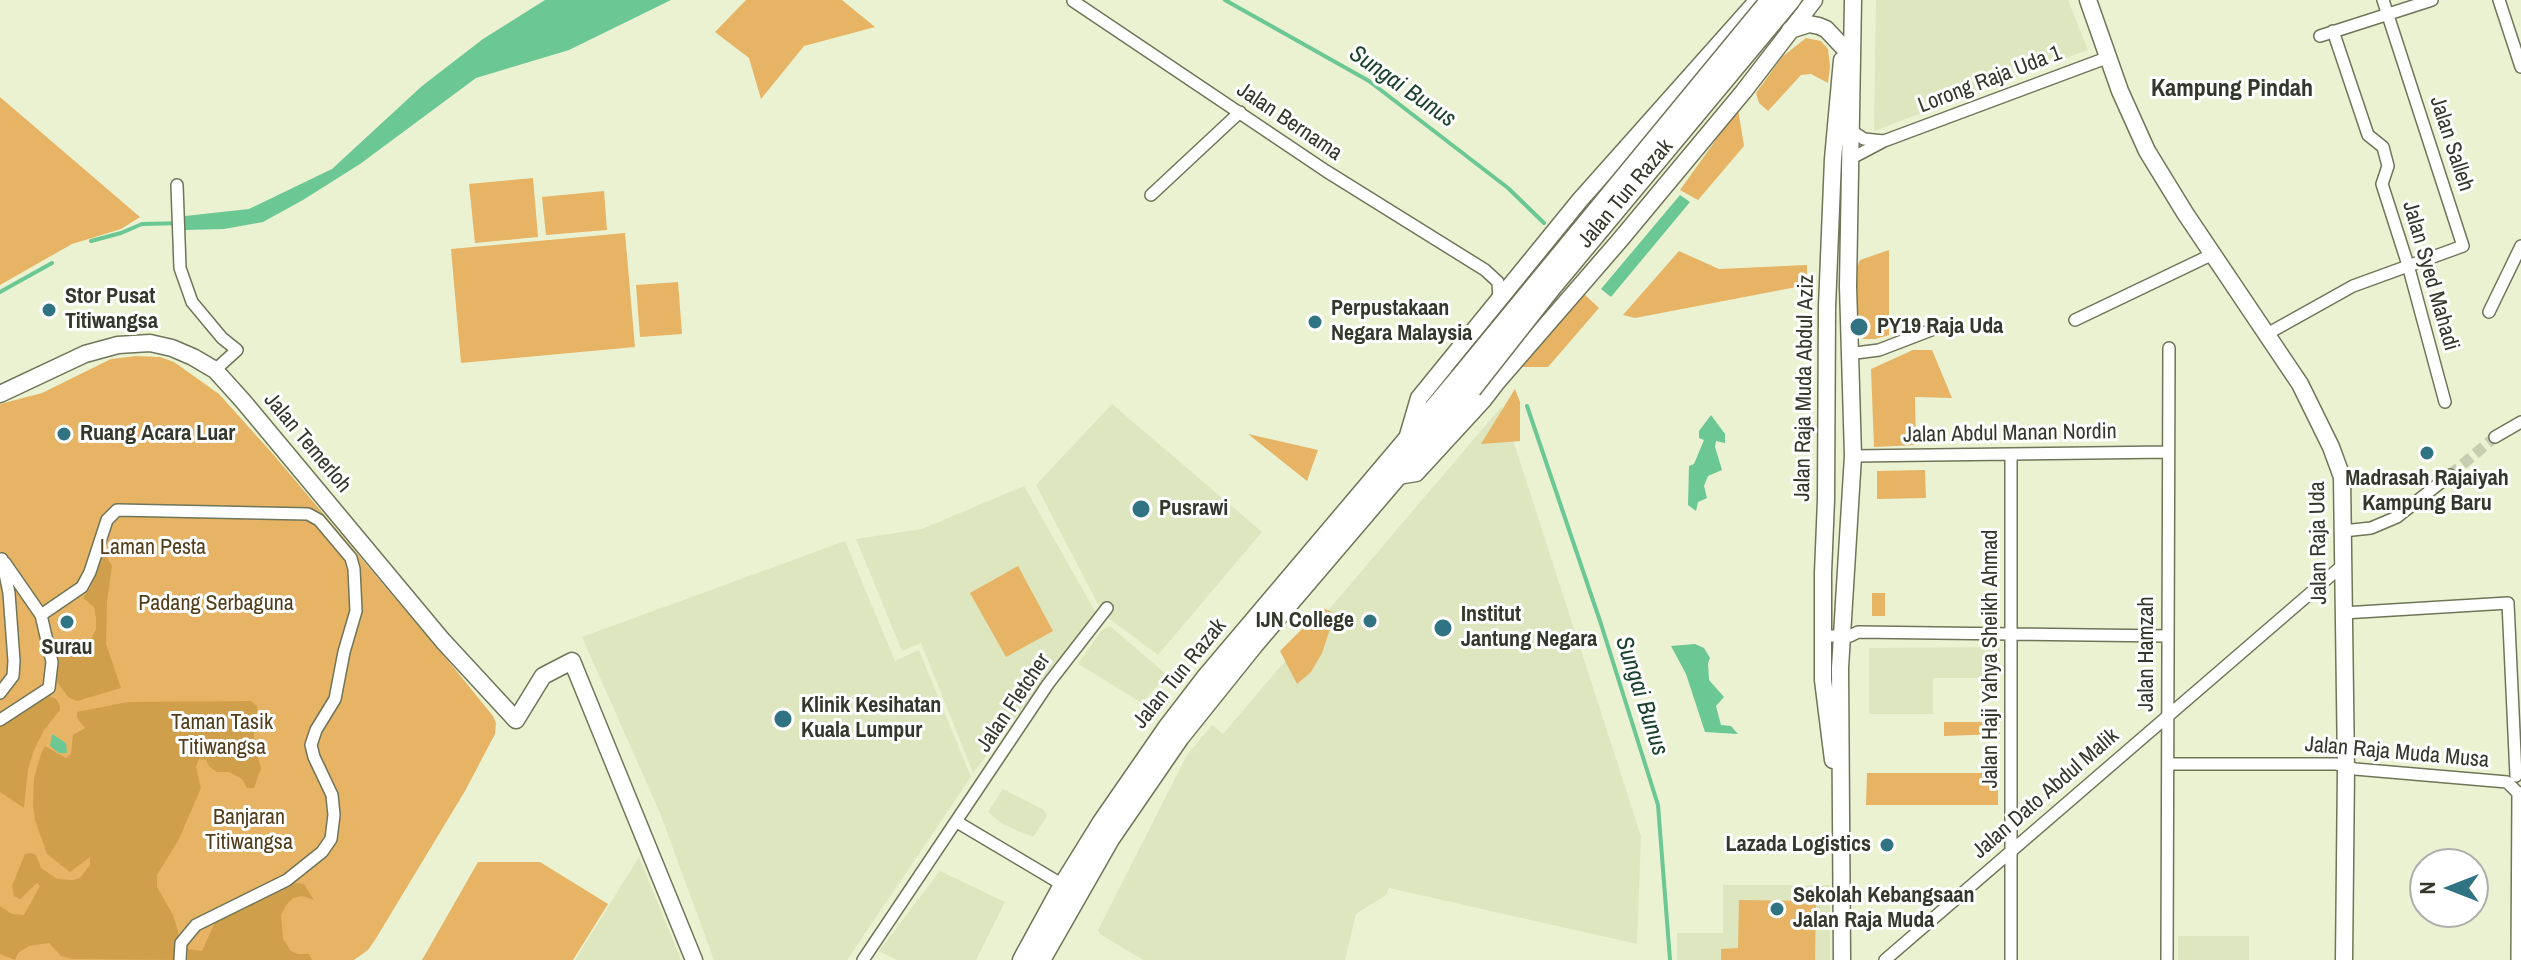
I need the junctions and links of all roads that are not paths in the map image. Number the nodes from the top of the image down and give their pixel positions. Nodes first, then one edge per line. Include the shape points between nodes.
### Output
1 (1758, 0) edge
2 (1770, 0) edge
3 (1791, 0) edge
4 (1814, 0) edge
5 (1841, 0) edge
6 (1853, 0) edge
7 (2088, 0) edge
8 (2383, 0) edge
9 (2432, 0) edge
10 (2499, 0) edge
11 (1073, 1) edge
12 (2386, 14) junction
13 (1789, 30) junction
14 (2333, 31) junction
15 (2320, 36) dead end
16 (1843, 47) junction
17 (2109, 57) junction
18 (2521, 67) edge
19 (1700, 68) junction
20 (1728, 109) junction
21 (1240, 112) junction
22 (1850, 130) junction
23 (1884, 141) junction
24 (1833, 159) junction
25 (1850, 159) junction
26 (177, 185) dead end
27 (1151, 195) dead end
28 (2521, 246) edge
29 (2213, 254) junction
30 (2408, 265) junction
31 (1485, 270) junction
32 (1520, 277) junction
33 (1499, 303) junction
34 (2489, 312) dead end
35 (2075, 320) dead end
36 (1939, 327) dead end
37 (2267, 334) junction
38 (2169, 348) dead end
39 (1848, 354) junction
40 (215, 370) junction
41 (1466, 383) junction
42 (0, 394) edge
43 (2445, 402) dead end
44 (2521, 422) edge
45 (2495, 437) tunnel mouth
46 (1407, 440) junction
47 (2168, 452) junction
48 (2011, 454) junction
49 (1853, 456) junction
50 (2450, 475) tunnel mouth
51 (1398, 476) junction
52 (2343, 531) junction
53 (1, 558) edge
54 (2343, 565) junction
55 (1107, 608) dead end
56 (2343, 613) junction
57 (41, 615) junction
58 (1823, 630) junction
59 (1847, 631) junction
60 (2011, 634) junction
61 (2167, 636) junction
62 (0, 693) edge
63 (2167, 717) junction
64 (0, 720) edge
65 (2168, 764) junction
66 (2346, 768) junction
67 (1842, 774) junction
68 (2515, 777) edge
69 (2519, 794) edge
70 (957, 822) junction
71 (2010, 852) junction
72 (1063, 885) junction
73 (180, 960) edge
74 (694, 960) edge
75 (863, 960) edge
76 (1022, 960) edge
77 (1041, 960) edge
78 (1842, 960) edge
79 (1885, 960) edge
80 (2011, 960) edge
81 (2167, 960) edge
82 (2344, 960) edge
83 (2517, 960) edge

1 - 19 main road, Jalan Tun Razak
2 - 41 main road, Jalan Tun Razak, bridge
3 - 41 main road, Jalan Tun Razak, bridge
4 - 13 main road, Jalan Tun Razak
5 - 16 main road, Jalan Raja Muda Abdul Aziz
6 - 22 main road, Jalan Raja Muda Abdul Aziz
7 - 17 main road, Jalan Raja Uda
8 - 12 street, Jalan Salleh
9 - 12 street
10 - 18 street
11 - 21 street, Jalan Bernama
12 - 14 street
12 - 30 street, Jalan Salleh via 2463,246
13 - 16 main road via 1819,26
13 - 20 main road, Jalan Tun Razak
14 - 15 street
14 - 30 street, Jalan Syed Mahadi via 2368,135 2383,147 2388,166 2382,184
16 - 24 main road, Jalan Raja Muda Abdul Aziz
17 - 23 street, Lorong Raja Uda 1
17 - 29 main road, Jalan Raja Uda via 2147,151
19 - 20 main road via 1722,64 1731,69 1737,79
19 - 32 main road, Jalan Tun Razak via 1580,200
20 - 51 main road, Jalan Tun Razak via 1484,399 1416,473
21 - 27 street
21 - 31 street, Jalan Bernama
22 - 23 street via 1864,139
22 - 25 main road, Jalan Raja Muda Abdul Aziz
23 - 25 street, Lorong Raja Uda 1
24 - 25 main road
24 - 58 main road, Jalan Raja Muda Abdul Aziz
25 - 39 main road, Jalan Raja Muda Abdul Aziz
26 - 40 street via 180,268 192,302 237,350
28 - 34 street
29 - 35 street
29 - 37 main road, Jalan Raja Uda
30 - 37 street via 2353,286
30 - 43 street, Jalan Syed Mahadi
31 - 32 street, Jalan Bernama
31 - 33 street via 1498,282
32 - 33 main road, Jalan Tun Razak
33 - 46 main road, Jalan Tun Razak via 1419,398
36 - 39 street via 1879,350
37 - 52 main road, Jalan Raja Uda via 2300,384 2337,462
38 - 47 street, Jalan Hamzah
39 - 49 main road, Jalan Raja Muda Abdul Aziz
40 - 42 main road, Jalan Temerloh via 172,348 118,345 85,354
40 - 74 main road, Jalan Temerloh via 516,720 543,676 572,661
41 - 46 main road, Jalan Tun Razak
41 - 51 main road, Jalan Tun Razak
44 - 45 street
46 - 72 main road, Jalan Tun Razak via 1175,717
47 - 48 street, Jalan Abdul Manan Nordin
47 - 61 street, Jalan Hamzah
48 - 49 street, Jalan Abdul Manan Nordin
48 - 60 street, Jalan Haji Yahya Sheikh Ahmad
49 - 59 main road, Jalan Raja Muda Abdul Aziz
50 - 52 street via 2397,517 2371,528
51 - 77 main road, Jalan Tun Razak via 1180,737 1110,839
52 - 54 main road, Jalan Raja Uda
53 - 57 street
53 - 62 street via 14,661 13,676
54 - 56 main road, Jalan Raja Uda
54 - 63 street, Jalan Dato Abdul Malik
55 - 70 street, Jalan Fletcher via 1048,684
56 - 66 main road, Jalan Raja Uda
56 - 68 street via 2508,603
57 - 64 street via 52,662 50,684
57 - 73 street via 82,587 107,520 117,510 308,514 319,520 353,563 356,611 335,699 311,745 332,795 331,839 287,880 196,925 181,943
58 - 59 street
58 - 67 main road, Jalan Raja Muda Abdul Aziz via 1824,704 1833,761
59 - 60 street
59 - 67 main road, Jalan Raja Muda Abdul Aziz via 1840,711
60 - 61 street
60 - 71 street, Jalan Haji Yahya Sheikh Ahmad
61 - 63 street, Jalan Hamzah
63 - 65 street, Jalan Hamzah
63 - 71 street, Jalan Dato Abdul Malik
65 - 66 street, Jalan Raja Muda Musa
65 - 81 street, Jalan Hamzah
66 - 68 street, Jalan Raja Muda Musa
66 - 82 main road, Jalan Raja Uda
67 - 78 main road, Jalan Raja Muda Abdul Aziz
68 - 69 street, Jalan Raja Muda Musa
69 - 83 street
70 - 72 street
70 - 75 street, Jalan Fletcher
71 - 79 street, Jalan Dato Abdul Malik
71 - 80 street, Jalan Haji Yahya Sheikh Ahmad
72 - 76 main road, Jalan Tun Razak

